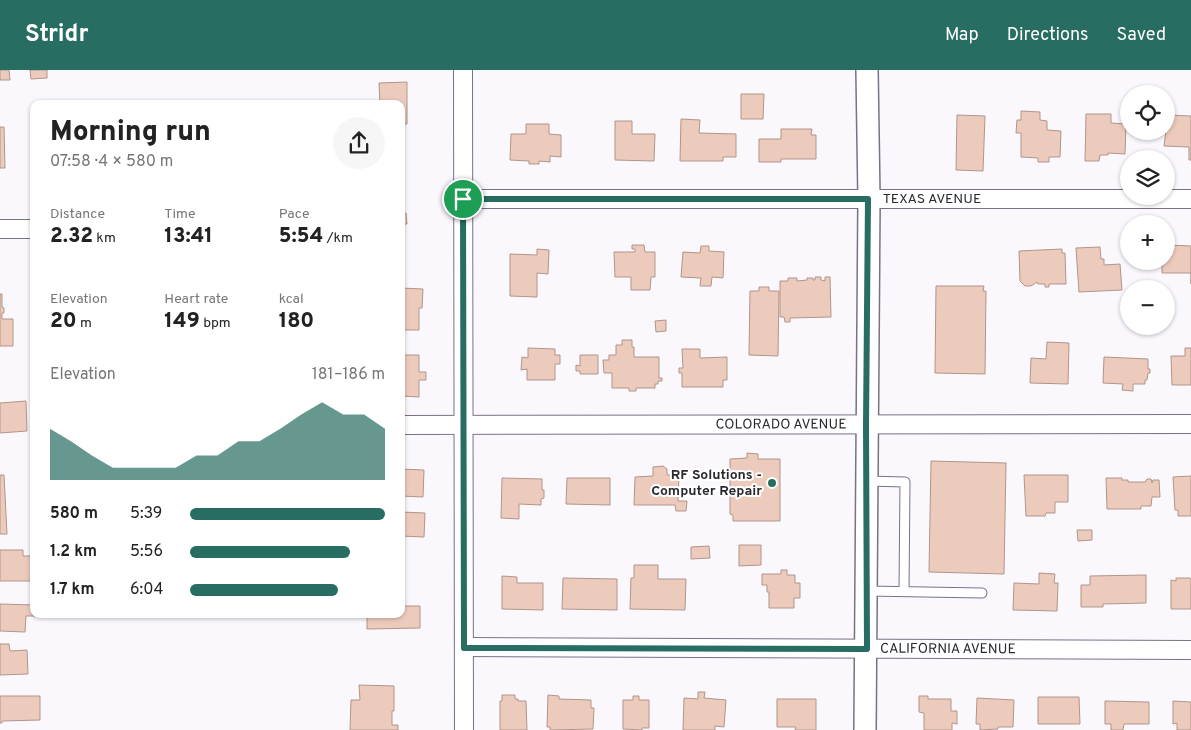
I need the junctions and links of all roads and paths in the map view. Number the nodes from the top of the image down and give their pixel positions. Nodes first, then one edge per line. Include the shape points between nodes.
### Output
1 (463, 70) edge
2 (867, 70) edge
3 (463, 199) junction
4 (868, 199) junction
5 (1191, 200) edge
6 (0, 229) edge
7 (30, 230) edge
8 (1191, 424) edge
9 (405, 425) edge
10 (866, 425) junction
11 (464, 426) junction
12 (866, 481) junction
13 (867, 591) junction
14 (904, 591) junction
15 (982, 593) dead end
16 (464, 648) junction
17 (867, 649) junction
18 (1191, 650) edge
19 (464, 730) edge
20 (865, 730) edge

1 - 3 street
2 - 4 street
3 - 4 street, TEXAS AVENUE
3 - 11 street
4 - 5 street, TEXAS AVENUE
4 - 10 street
6 - 7 street
8 - 10 street, COLORADO AVENUE
9 - 11 street, COLORADO AVENUE
10 - 11 street, COLORADO AVENUE
10 - 12 street
11 - 16 street
12 - 13 street
12 - 14 lane via 905,482
13 - 14 lane
13 - 17 street
14 - 15 lane
16 - 17 street, CALIFORNIA AVENUE
16 - 19 street
17 - 18 street, CALIFORNIA AVENUE
17 - 20 street

